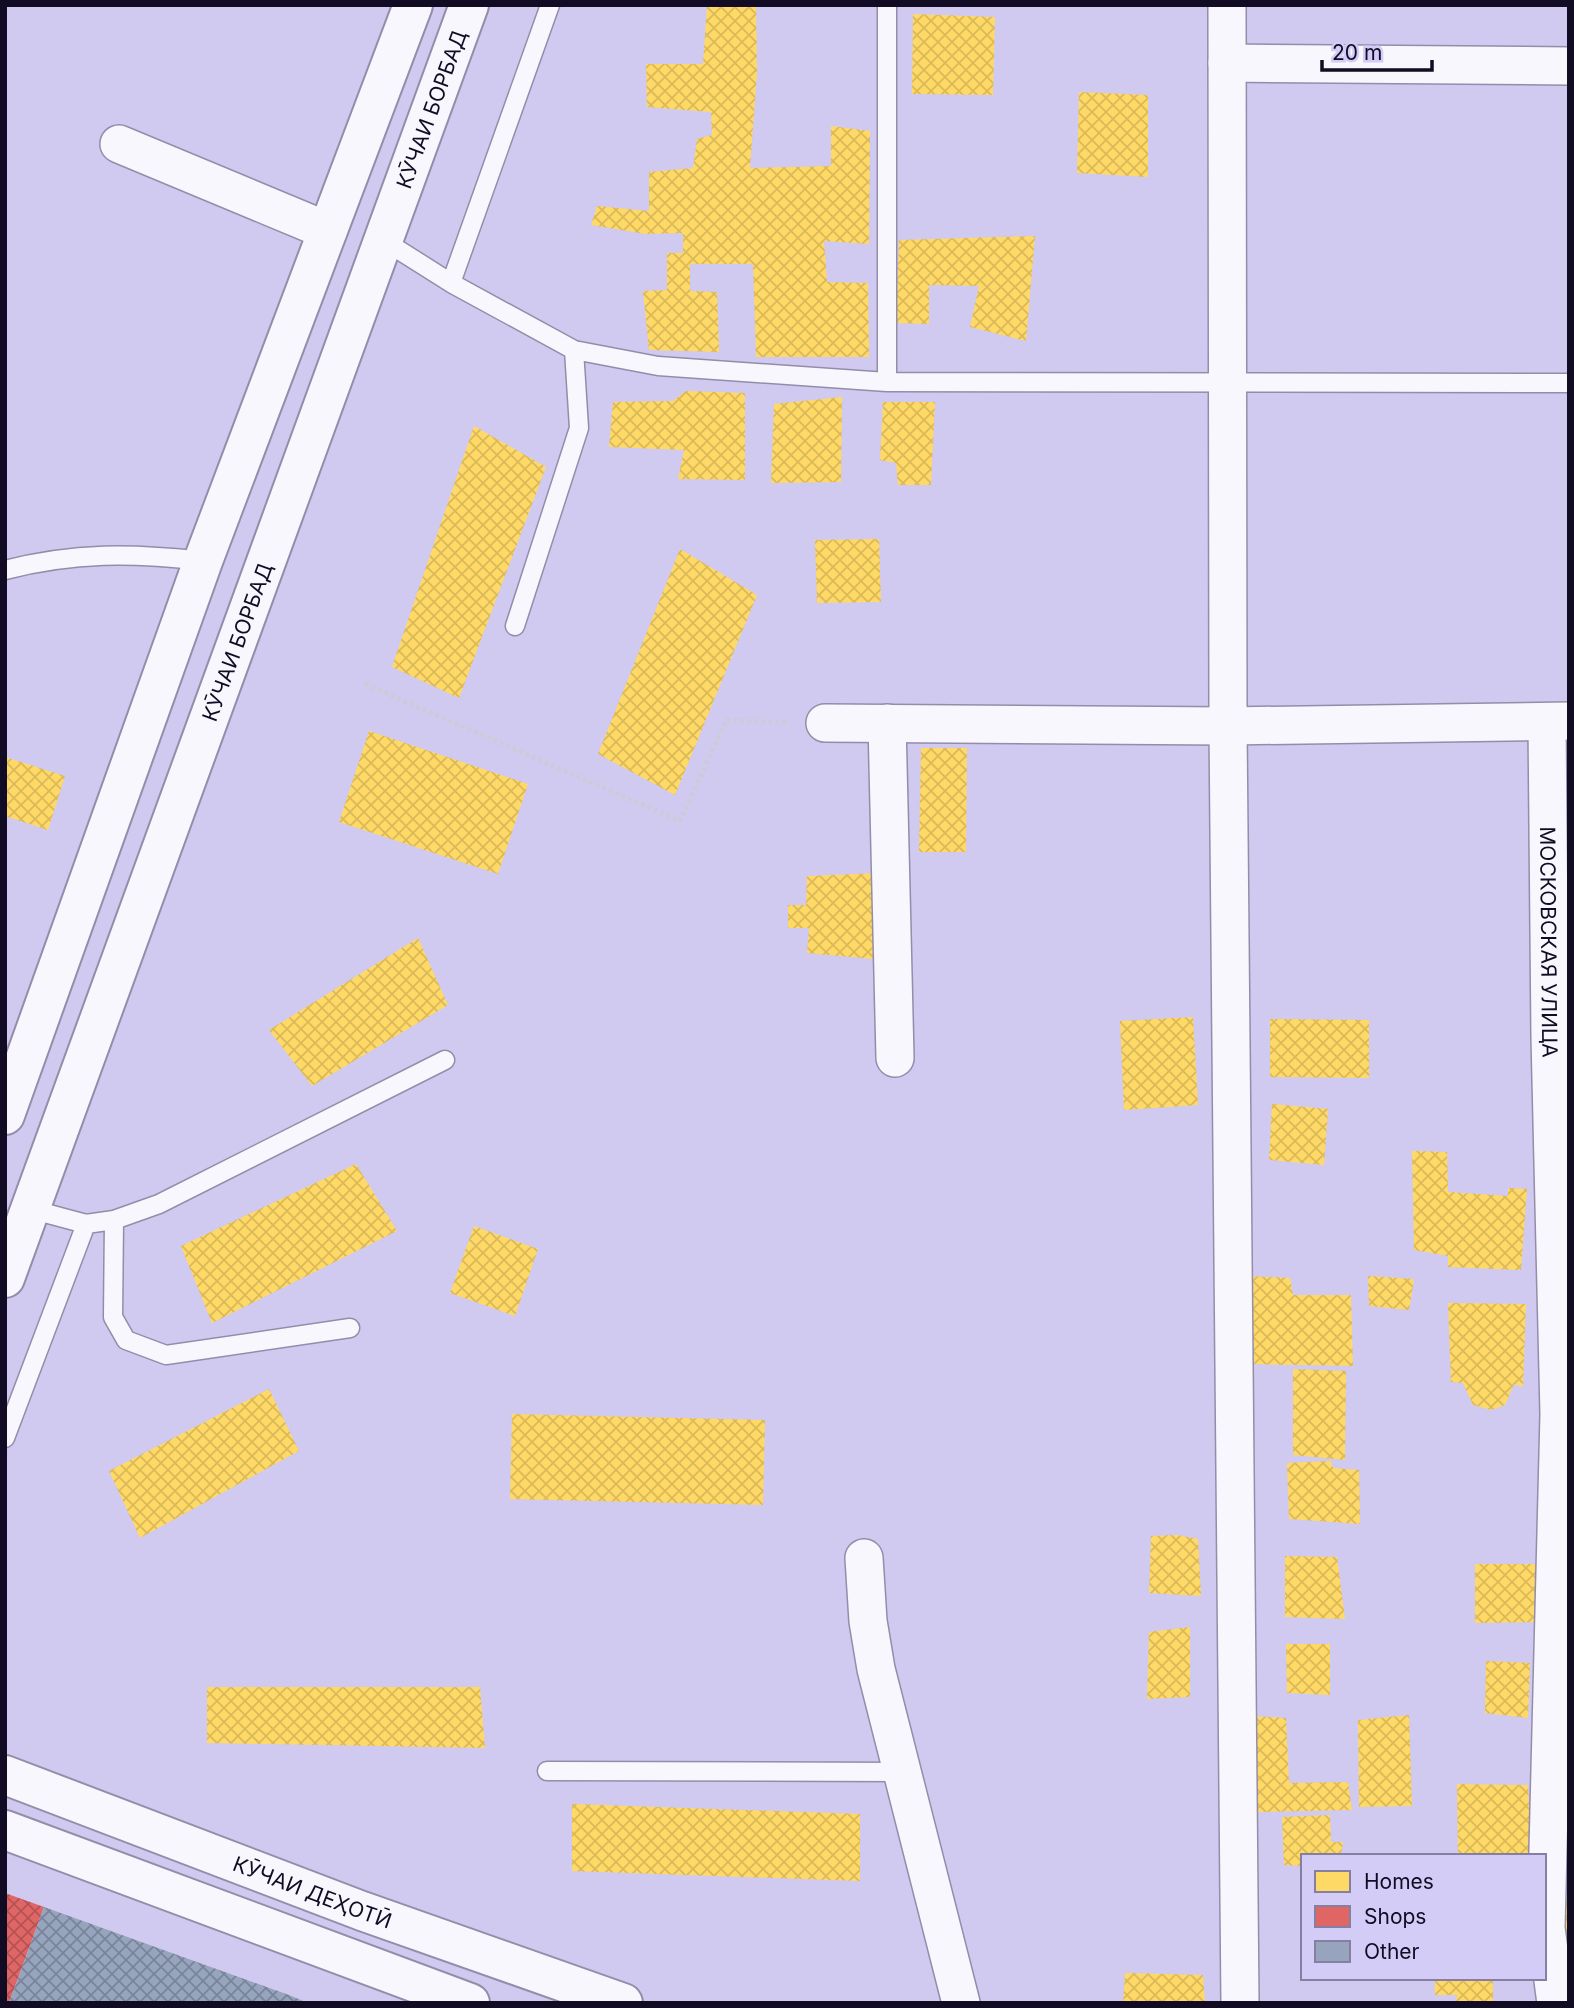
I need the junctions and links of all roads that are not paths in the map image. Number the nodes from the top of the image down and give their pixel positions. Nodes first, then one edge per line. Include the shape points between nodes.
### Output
1 (413, 5) edge
2 (469, 5) edge
3 (550, 5) edge
4 (887, 5) edge
5 (1227, 5) edge
6 (1227, 63) junction
7 (1569, 66) edge
8 (120, 144) dead end
9 (328, 231) junction
10 (383, 240) junction
11 (451, 283) junction
12 (575, 350) junction
13 (887, 382) junction
14 (1227, 382) junction
15 (1569, 383) edge
16 (203, 561) junction
17 (5, 570) edge
18 (516, 626) dead end
19 (1558, 721) edge
20 (825, 723) road end
21 (887, 723) junction
22 (1228, 726) junction
23 (1559, 1037) edge
24 (895, 1058) dead end
25 (445, 1060) dead end
26 (5, 1115) edge
27 (30, 1209) junction
28 (114, 1220) junction
29 (86, 1224) junction
30 (5, 1278) edge
31 (350, 1328) dead end
32 (1564, 1414) edge
33 (5, 1438) edge
34 (864, 1558) dead end
35 (547, 1771) dead end
36 (903, 1772) junction
37 (5, 1775) edge
38 (1560, 1780) edge
39 (5, 1830) edge
40 (457, 2000) edge
41 (624, 2003) edge
42 (961, 2003) edge
43 (1240, 2003) edge
44 (1556, 2003) edge

1 - 9 main road
2 - 10 main road, КӮЧАИ БОРБАД
3 - 11 lane
4 - 13 lane
5 - 6 street
6 - 7 street
6 - 14 street
8 - 9 street
9 - 16 main road
10 - 11 lane
10 - 27 main road, КӮЧАИ БОРБАД
11 - 12 lane
12 - 13 lane via 658,366
12 - 18 lane via 579,428
13 - 14 lane
14 - 15 lane
14 - 22 street
16 - 17 lane via 108,553 49,559
16 - 26 main road
19 - 22 street
19 - 23 street, МОСКОВСКАЯ УЛИЦА
20 - 21 street
21 - 22 street
21 - 24 street
22 - 43 street
23 - 32 street, МОСКОВСКАЯ УЛИЦА
25 - 28 lane via 159,1204
27 - 29 lane
27 - 30 main road, КӮЧАИ БОРБАД
28 - 29 lane
28 - 31 lane via 113,1317 126,1340 166,1355
29 - 33 lane
32 - 38 street, МОСКОВСКАЯ УЛИЦА
34 - 36 street via 876,1669
35 - 36 lane
36 - 42 street
37 - 41 main road, КӮЧАИ ДЕҲОТӢ via 362,1911
38 - 44 street, МОСКОВСКАЯ УЛИЦА via 1546,1928
39 - 40 main road

